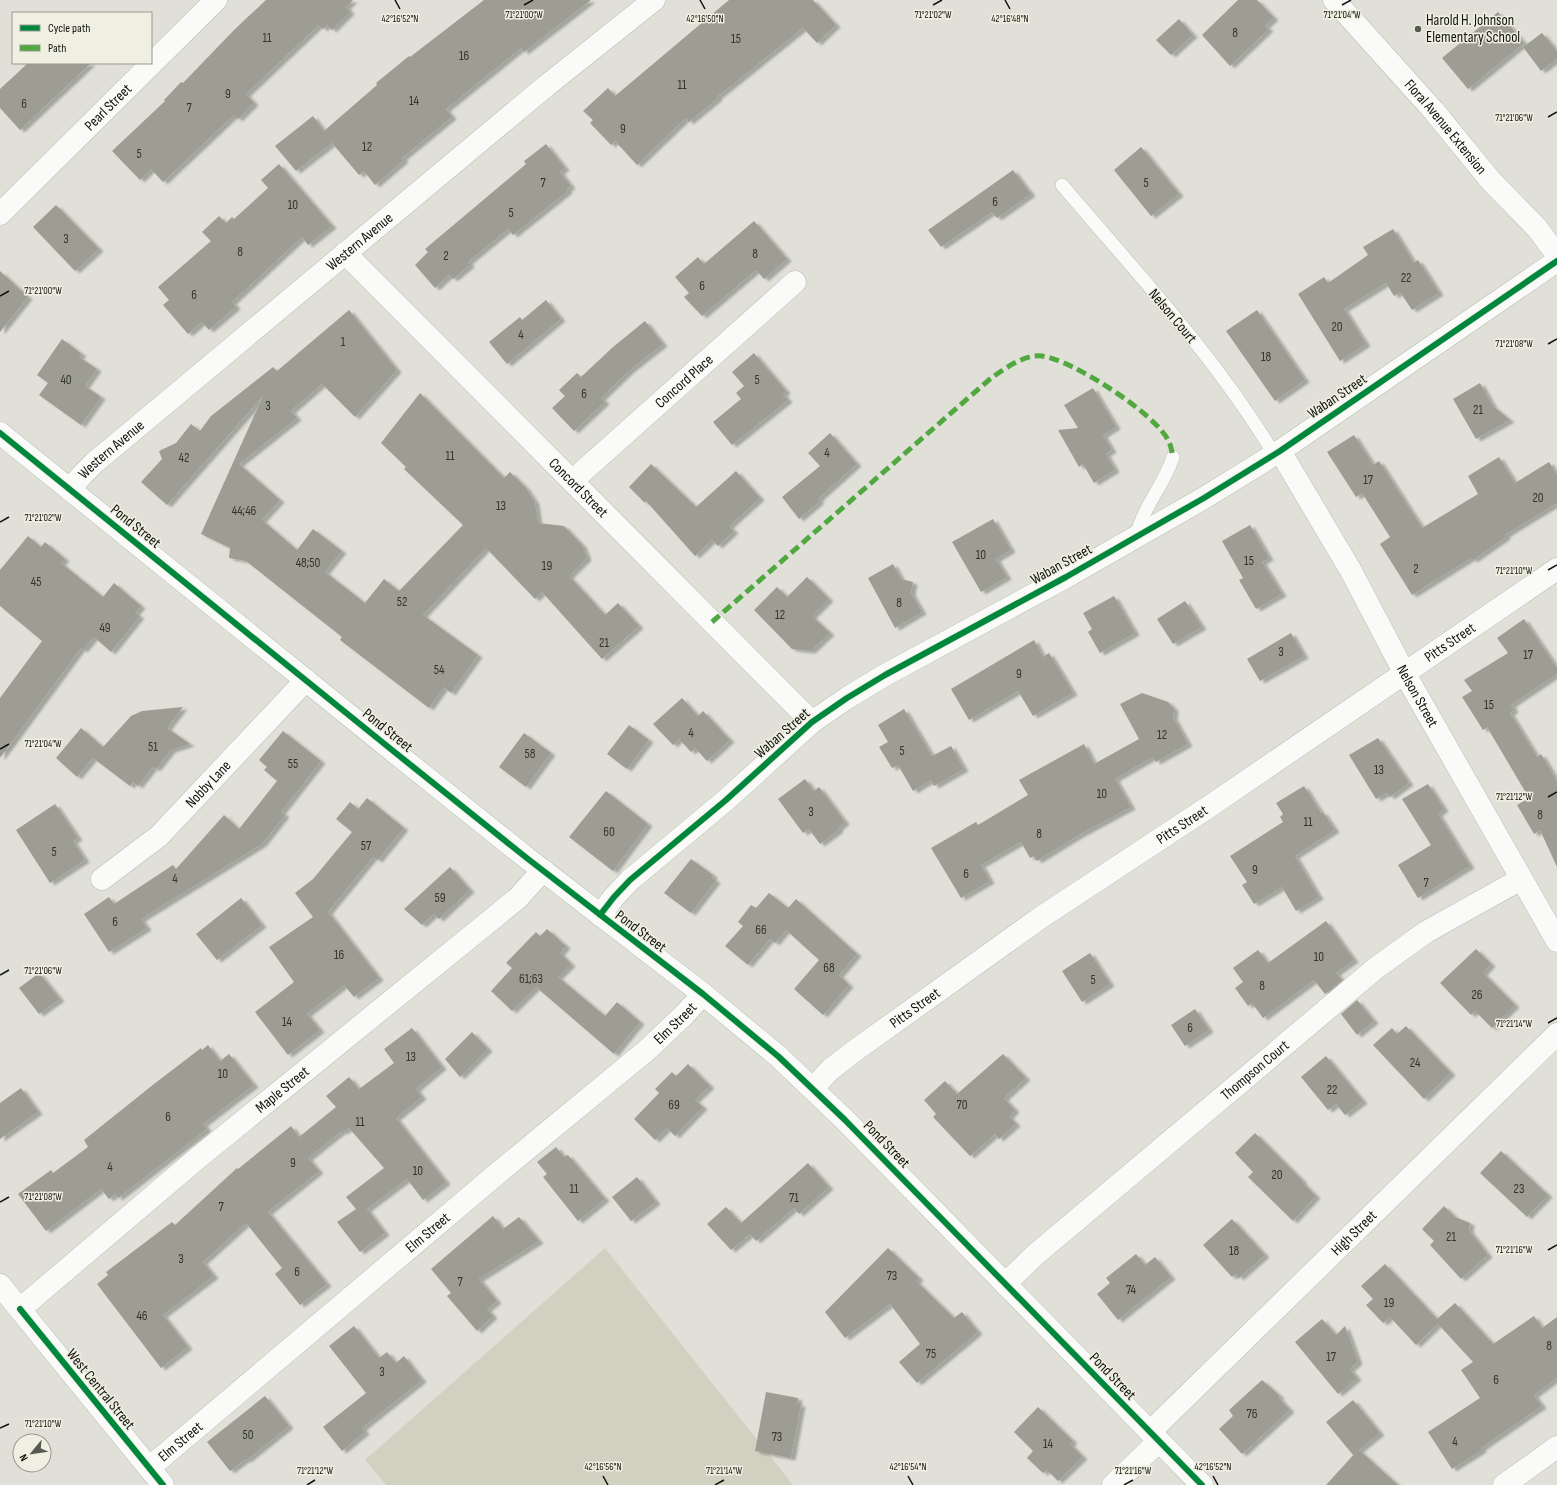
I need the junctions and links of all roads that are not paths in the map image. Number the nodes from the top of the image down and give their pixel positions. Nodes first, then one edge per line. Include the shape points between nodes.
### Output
1 (216, 0) edge
2 (654, 0) edge
3 (1334, 0) edge
4 (152, 63) edge
5 (151, 64) edge
6 (1062, 186) dead end
7 (0, 214) edge
8 (345, 252) junction
9 (1557, 255) edge
10 (1557, 261) edge
11 (795, 282) dead end
12 (0, 433) edge
13 (1277, 452) junction
14 (1173, 457) dead end
15 (572, 481) junction
16 (70, 490) junction
17 (1136, 538) junction
18 (1557, 569) edge
19 (1405, 674) junction
20 (306, 680) junction
21 (812, 722) junction
22 (543, 870) junction
23 (102, 879) dead end
24 (1521, 879) junction
25 (600, 915) junction
26 (1557, 941) edge
27 (703, 994) junction
28 (1557, 1034) edge
29 (813, 1088) junction
30 (1005, 1284) junction
31 (0, 1286) edge
32 (20, 1309) junction
33 (1154, 1437) junction
34 (1557, 1447) edge
35 (149, 1468) junction
36 (163, 1485) edge
37 (1113, 1485) edge
38 (1202, 1485) edge
39 (1504, 1485) edge

1 - 4 street, Pearl Street
2 - 8 street, Western Avenue
3 - 9 street, Floral Avenue Extension via 1433,110 1491,181 1537,228
5 - 7 street, Pearl Street
6 - 13 lane, Nelson Court via 1209,358
8 - 15 street, Concord Street
8 - 16 street, Western Avenue via 94,463
10 - 13 street, Waban Street
11 - 15 street, Concord Place
12 - 16 street, Pond Street
13 - 17 street, Waban Street
13 - 19 street, Nelson Street via 1351,570
14 - 17 lane via 1170,469 1139,523
15 - 21 street, Concord Street
16 - 20 street, Pond Street
17 - 21 street, Waban Street via 885,675
18 - 19 street, Pitts Street
19 - 24 street, Nelson Street
19 - 29 street, Pitts Street via 1040,918 831,1069
20 - 22 street, Pond Street
20 - 23 street, Nobby Lane via 159,836
21 - 25 street, Waban Street via 726,800 630,880
22 - 25 street, Pond Street
22 - 32 street, Maple Street via 518,898 200,1157
24 - 26 street, Nelson Street
24 - 30 street, Thompson Court via 1426,932 1376,968 1035,1255
25 - 27 street, Pond Street
27 - 29 street, Pond Street
27 - 35 street, Elm Street via 647,1050
28 - 33 street, High Street
29 - 30 street, Pond Street
30 - 33 street, Pond Street
31 - 32 street, West Central Street
32 - 35 street, West Central Street
33 - 37 street, High Street
33 - 38 street, Pond Street
34 - 39 street
35 - 36 street, West Central Street

